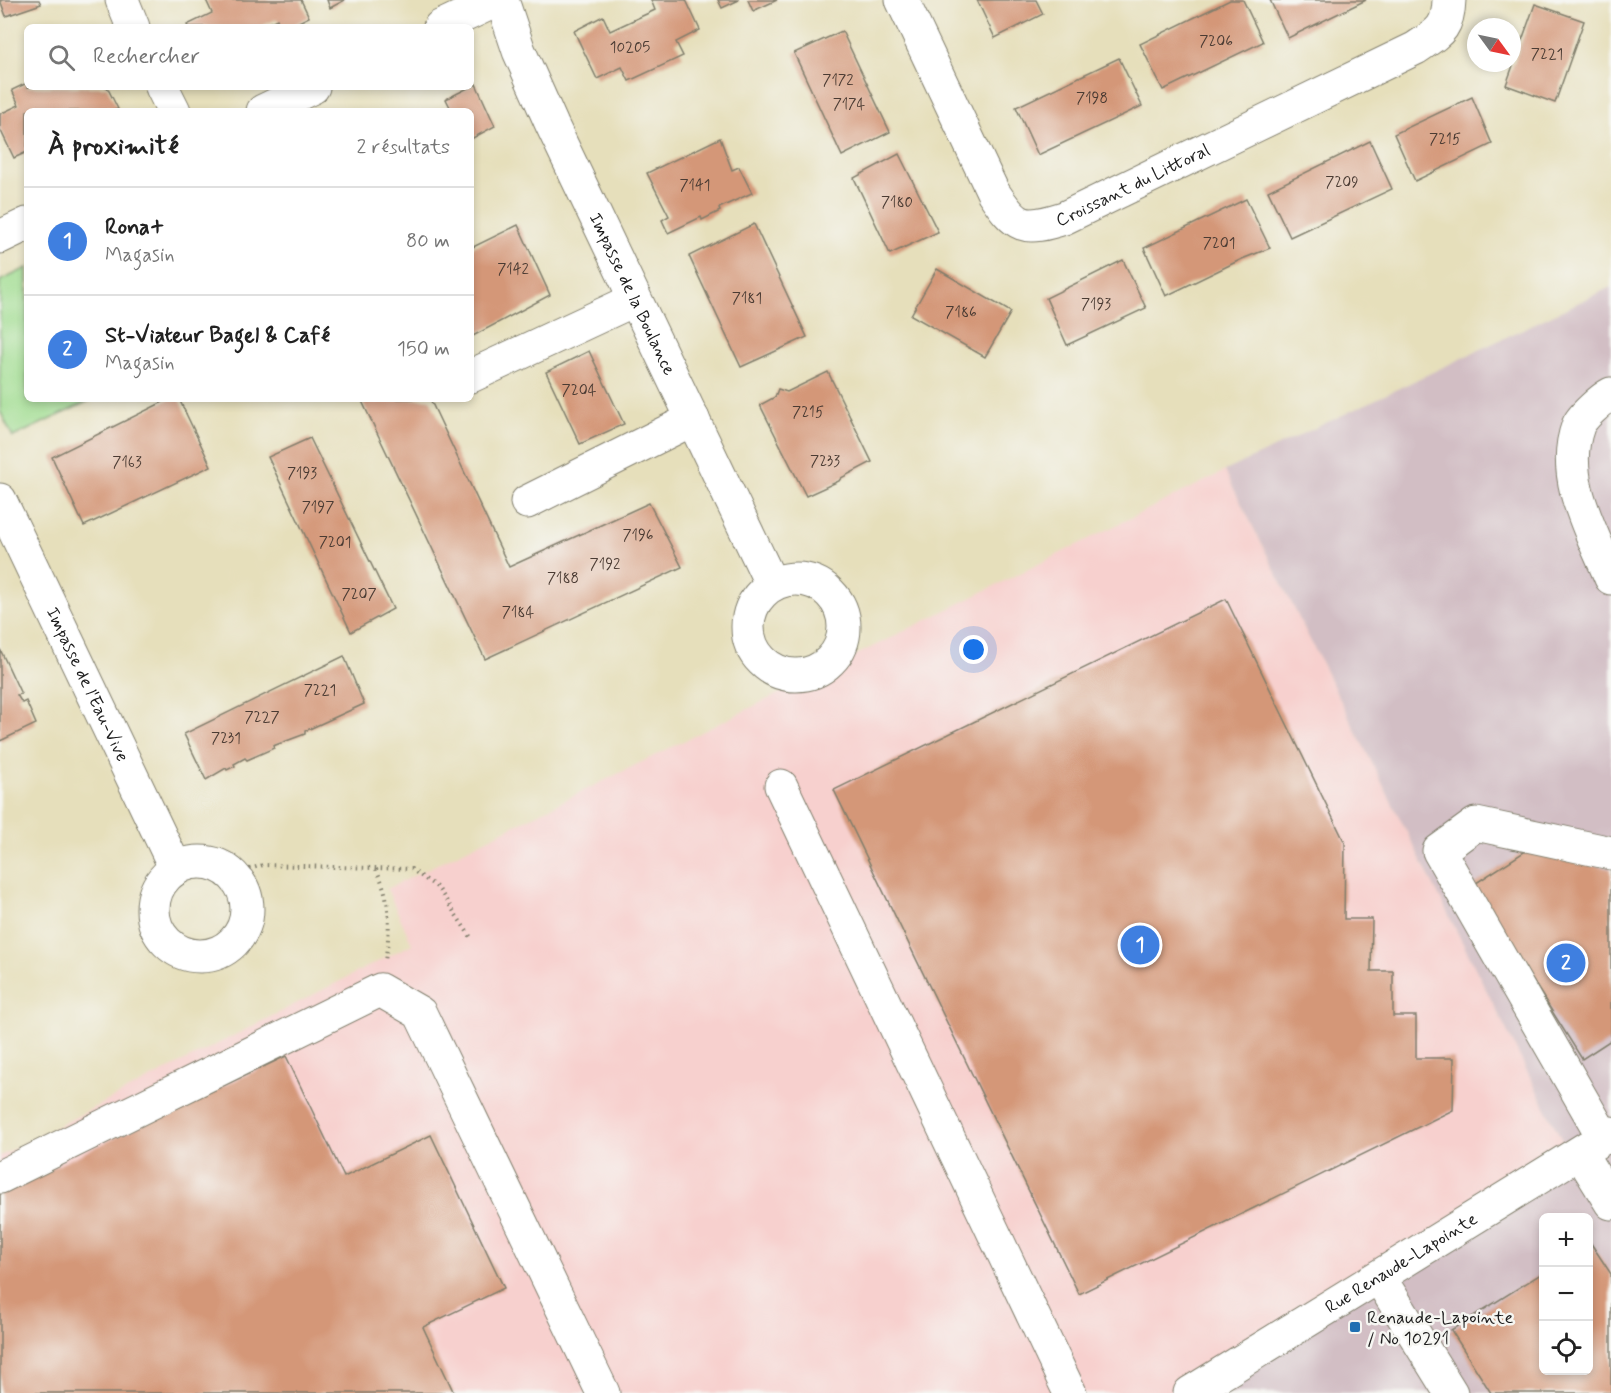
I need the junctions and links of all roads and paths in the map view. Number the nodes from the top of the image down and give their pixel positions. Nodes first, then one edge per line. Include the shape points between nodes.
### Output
1 (122, 0) edge
2 (497, 0) edge
3 (502, 0) edge
4 (902, 0) edge
5 (1449, 0) edge
6 (133, 24) edge
7 (446, 24) edge
8 (164, 90) edge
9 (307, 90) edge
10 (172, 108) edge
11 (268, 108) edge
12 (24, 225) edge
13 (0, 237) edge
14 (634, 300) junction
15 (474, 375) edge
16 (1611, 394) edge
17 (693, 419) junction
18 (0, 500) edge
19 (527, 502) dead end
20 (1611, 578) edge
21 (772, 585) dead end
22 (781, 786) dead end
23 (1611, 852) edge
24 (176, 869) junction
25 (376, 869) junction
26 (232, 874) junction
27 (472, 939) dead end
28 (380, 990) junction
29 (1598, 1141) edge
30 (0, 1177) edge
31 (1611, 1203) edge
32 (1378, 1277) junction
33 (603, 1393) edge
34 (1070, 1393) edge
35 (1190, 1393) edge
36 (1450, 1393) edge

1 - 6 street
2 - 7 street
3 - 14 street, Impasse de la Boulance via 519,51
4 - 5 street, Croissant du Littoral via 993,192 1019,224 1039,226 1064,218 1416,48 1435,35 1447,20
8 - 10 street
9 - 11 street
12 - 13 street
14 - 15 street
14 - 17 street, Impasse de la Boulance
16 - 20 street via 1578,424 1571,461 1579,501
17 - 19 street
17 - 21 street, Impasse de la Boulance
18 - 24 street, Impasse de l'Eau-Vive
22 - 34 street
23 - 29 street via 1476,824 1439,851
24 - 26 street via 205,863
24 - 26 street via 156,894 153,910 164,940 191,956 223,951 243,929 246,900
25 - 26 path via 262,865
25 - 27 path via 411,869 438,888
25 - 28 path via 386,896 390,926
28 - 30 street
28 - 33 street via 420,1013
29 - 31 street
29 - 32 street, Rue Renaude-Lapointe
32 - 35 street, Rue Renaude-Lapointe
32 - 36 street

